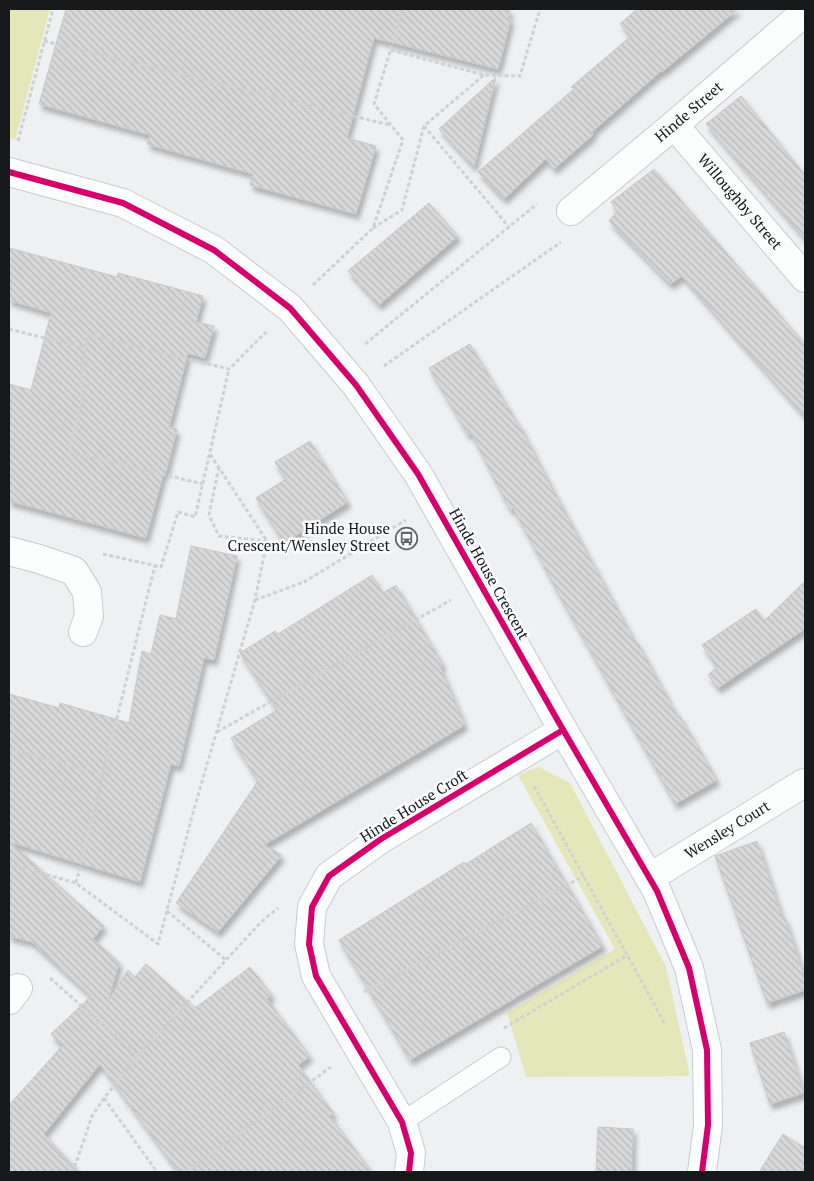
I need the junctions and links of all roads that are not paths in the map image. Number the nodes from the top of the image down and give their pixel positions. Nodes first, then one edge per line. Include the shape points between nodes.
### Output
1 (805, 12) edge
2 (674, 125) junction
3 (9, 172) edge
4 (571, 211) road end
5 (805, 278) edge
6 (9, 551) edge
7 (83, 632) dead end
8 (563, 730) junction
9 (805, 786) edge
10 (649, 878) junction
11 (501, 1057) road end
12 (402, 1122) junction
13 (409, 1172) edge
14 (702, 1172) edge

1 - 2 street, Hinde Street
2 - 4 street, Hinde Street
2 - 5 street, Willoughby Street
3 - 8 street, Hinde House Crescent via 122,203 214,250 290,308 348,375 418,474
6 - 7 street via 74,571 87,592 89,616
8 - 10 street, Hinde House Crescent
8 - 12 street, Hinde House Croft via 381,839 330,876 312,907 309,944 316,976
9 - 10 street, Wensley Court via 804,783
10 - 14 street, Hinde House Crescent via 689,968 707,1050 708,1125
11 - 12 lane
12 - 13 street, Hinde House Croft via 411,1153

